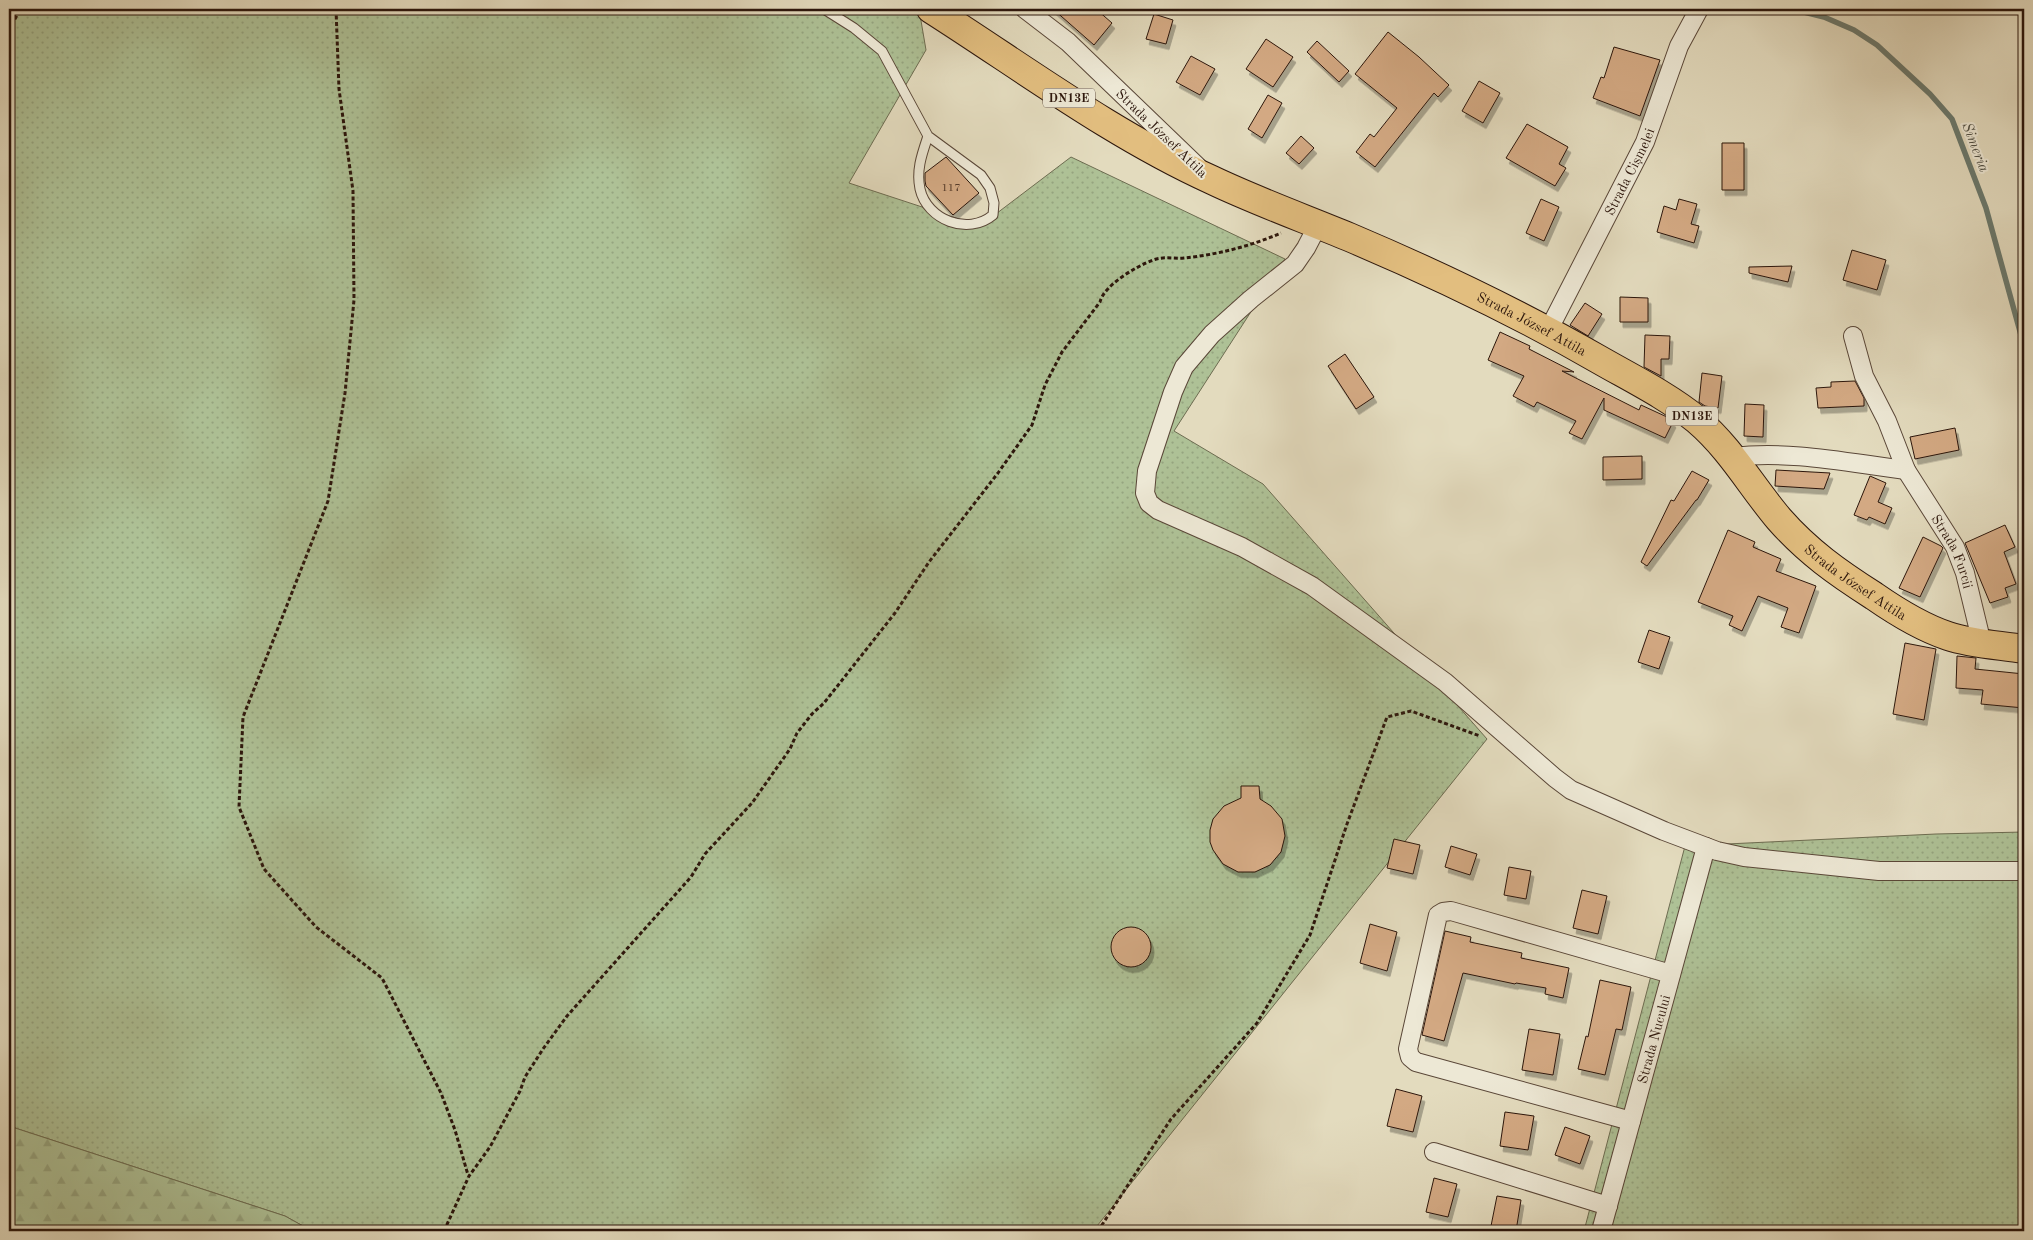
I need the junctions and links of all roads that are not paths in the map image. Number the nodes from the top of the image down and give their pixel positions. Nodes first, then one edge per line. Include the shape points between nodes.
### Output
1 (824, 9) edge
2 (930, 9) edge
3 (1025, 9) edge
4 (1699, 9) edge
5 (928, 136) junction
6 (1211, 180) junction
7 (1318, 225) junction
8 (1548, 331) junction
9 (1853, 336) dead end
10 (1733, 456) junction
11 (1906, 470) junction
12 (1978, 642) junction
13 (2024, 649) edge
14 (1706, 847) junction
15 (2024, 871) edge
16 (1671, 974) junction
17 (1631, 1121) junction
18 (1434, 1152) dead end
19 (1608, 1206) junction
20 (1601, 1231) edge

1 - 5 lane via 854,28 882,52
2 - 6 main road, DN13E via 1127,135
3 - 6 street, Strada József Attila via 1068,42
4 - 8 street, Strada Cișmelei via 1679,46 1645,142
5 - 5 lane via 980,175 990,188 993,215 984,222 949,223 930,209 920,190 919,164
6 - 7 main road, Strada József Attila / DN13E
7 - 8 main road, Strada József Attila / DN13E via 1444,279
7 - 14 street via 1295,264 1218,328 1184,367 1147,471 1145,493 1149,503 1242,547 1312,586 1445,682 1571,790
8 - 10 main road, Strada József Attila / DN13E via 1683,410
9 - 11 street, Strada Furcii via 1864,376 1887,421
10 - 11 street via 1798,457
10 - 12 main road, Strada József Attila / DN13E via 1777,516 1819,560 1922,625 1950,637
11 - 12 street, Strada Furcii via 1955,547 1964,573
12 - 13 main road, Strada József Attila / DN13E
14 - 15 street via 1744,856 1879,871
14 - 16 street, Strada Nucului
16 - 17 street, Strada Nucului
16 - 17 street via 1452,911 1438,915 1408,1049 1410,1057 1416,1062
17 - 19 street, Strada Nucului
18 - 19 street
19 - 20 street, Strada Nucului

